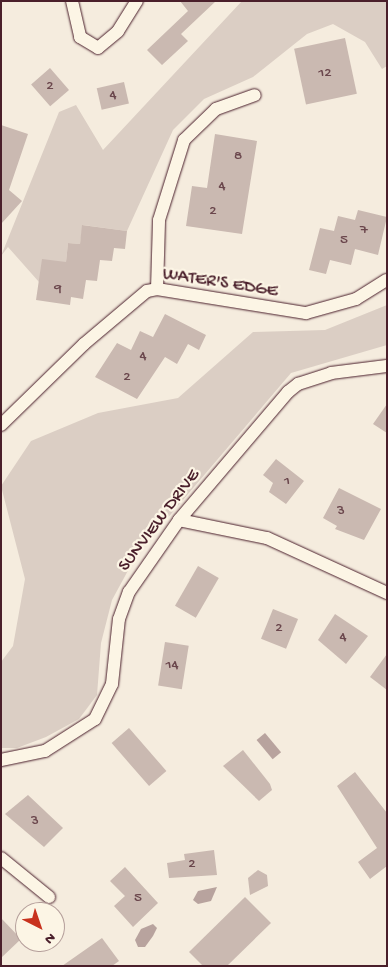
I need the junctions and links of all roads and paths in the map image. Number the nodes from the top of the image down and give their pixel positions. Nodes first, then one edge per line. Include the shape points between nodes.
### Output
1 (72, 1) edge
2 (137, 1) edge
3 (255, 95) dead end
4 (387, 280) edge
5 (158, 289) junction
6 (387, 366) edge
7 (1, 425) edge
8 (179, 520) junction
9 (387, 594) edge
10 (1, 760) edge
11 (1, 858) edge
12 (49, 897) dead end

1 - 2 street via 80,37 98,48 118,31
3 - 5 street via 216,109 184,140 159,220
4 - 5 street, WATER'S EDGE via 356,299 306,313
5 - 7 street, WATER'S EDGE via 138,298 84,344
6 - 8 street, SUNVIEW DRIVE via 332,373 298,384
8 - 9 street via 283,544
8 - 10 street, SUNVIEW DRIVE via 129,592 119,618 112,684 95,719 45,751
11 - 12 street

